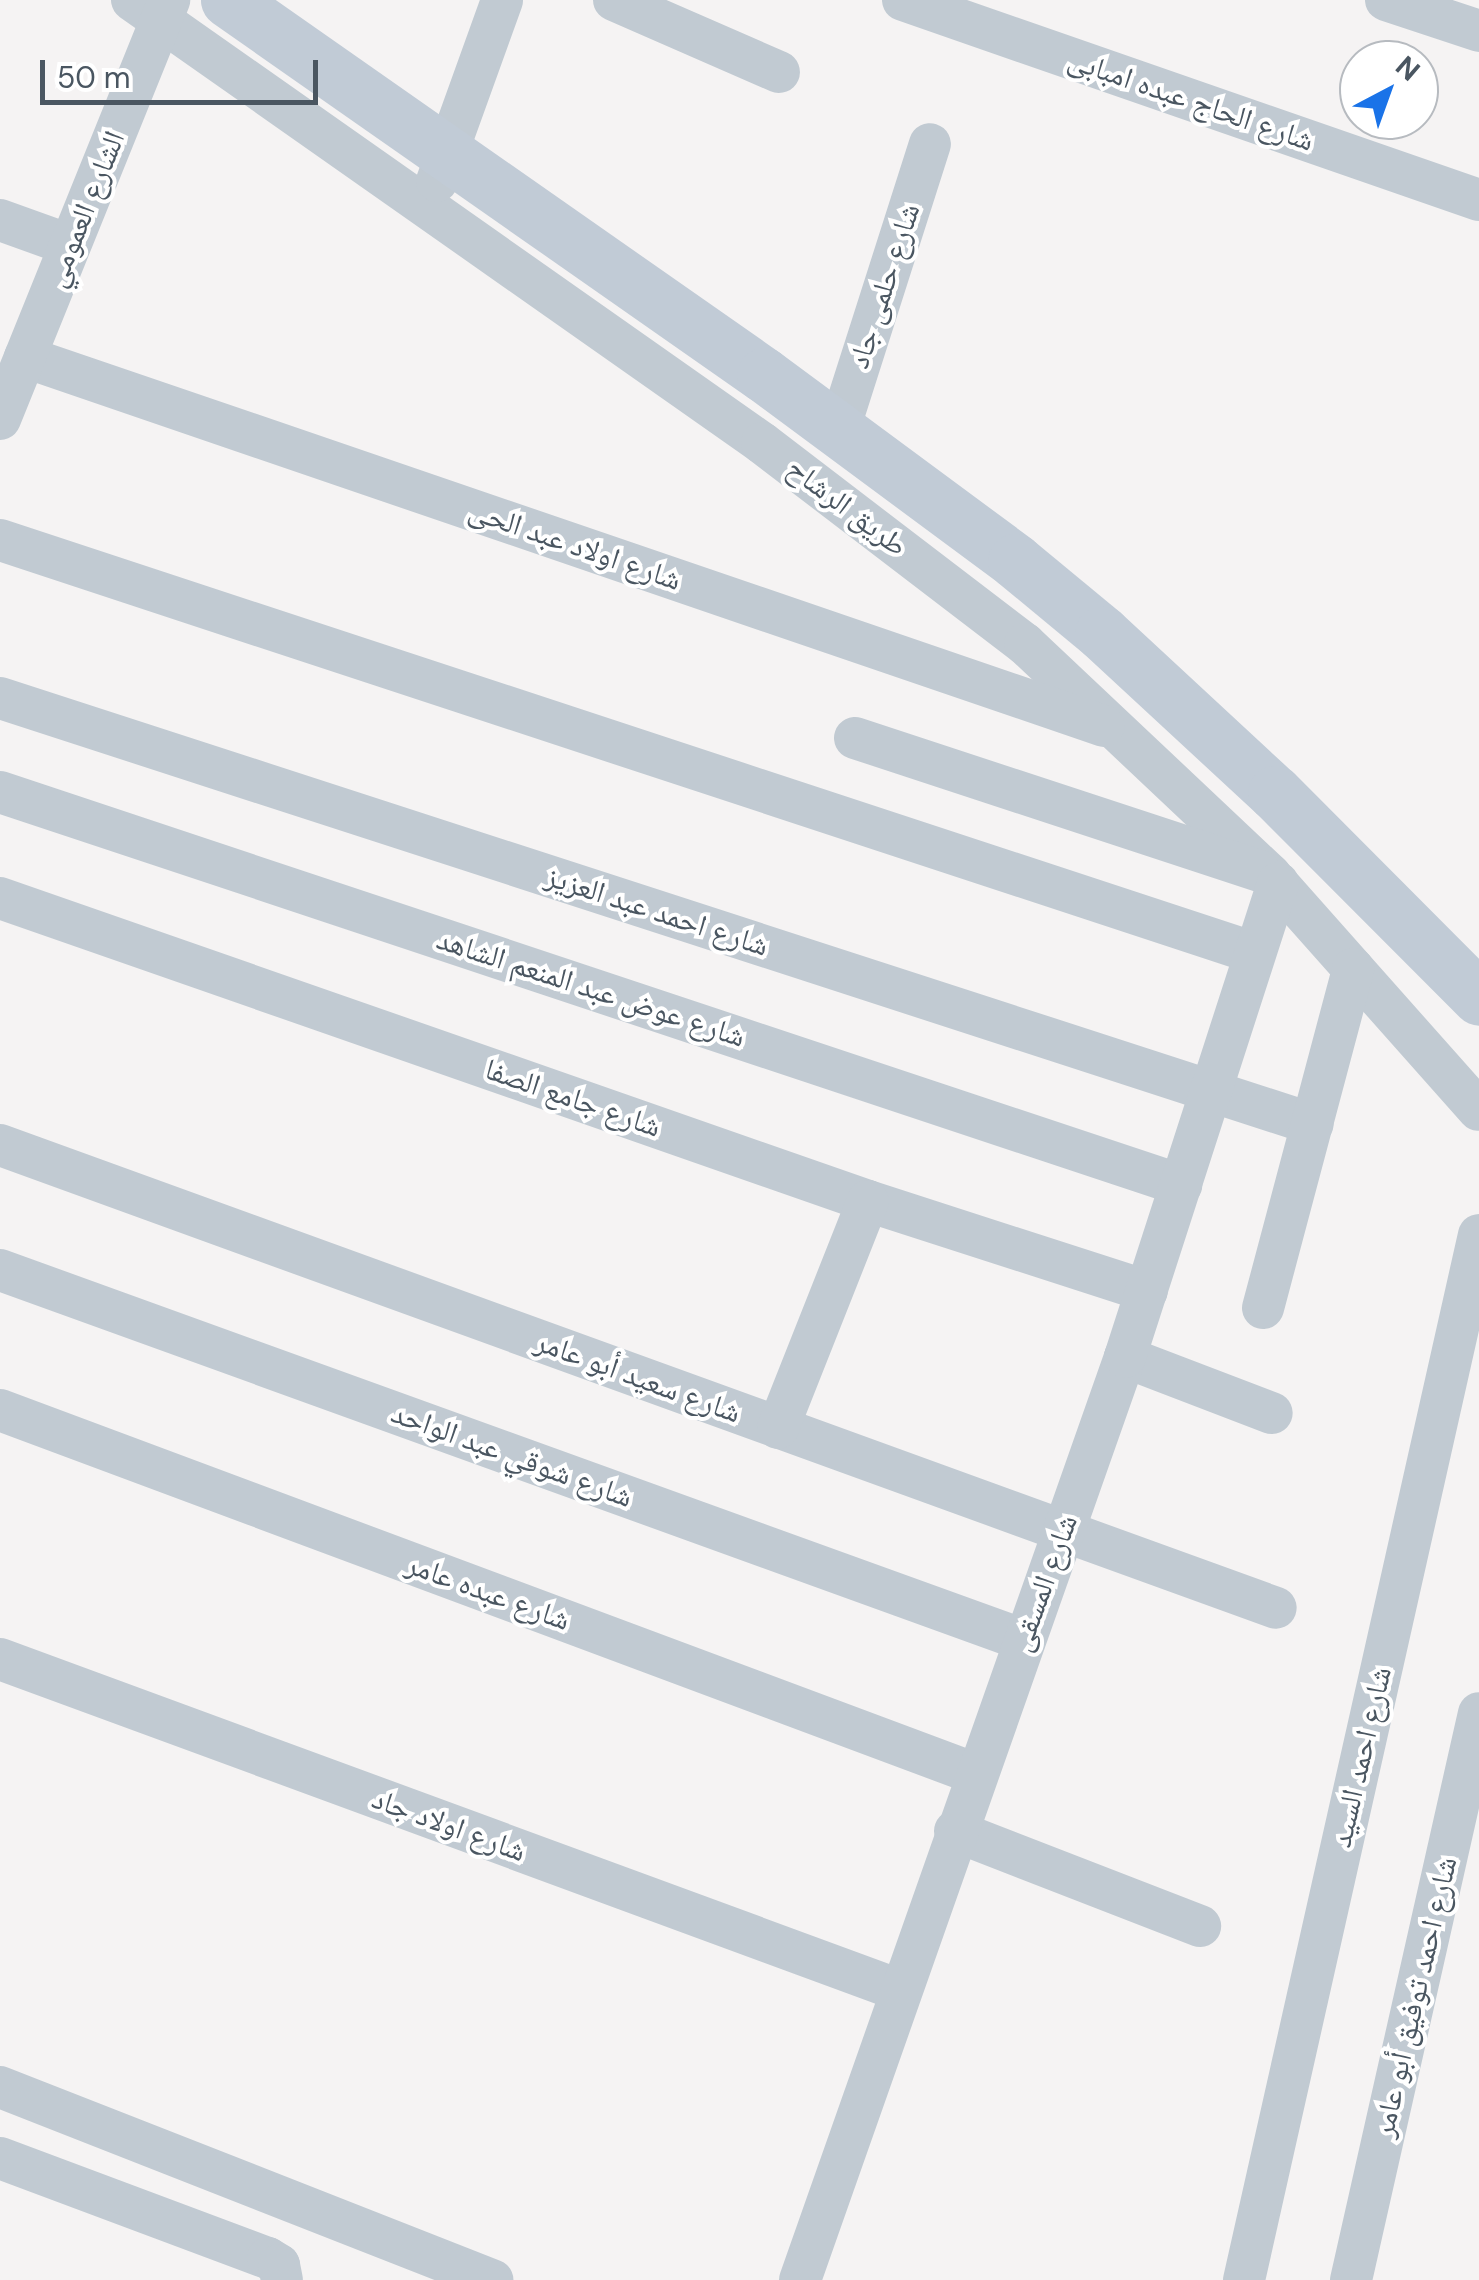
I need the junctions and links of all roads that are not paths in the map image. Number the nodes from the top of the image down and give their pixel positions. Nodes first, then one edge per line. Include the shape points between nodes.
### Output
1 (228, 0) edge
2 (502, 0) edge
3 (614, 0) edge
4 (903, 0) edge
5 (1386, 0) edge
6 (154, 7) edge
7 (1479, 31) edge
8 (779, 72) dead end
9 (930, 144) dead end
10 (449, 150) junction
11 (1479, 200) edge
12 (428, 205) junction
13 (0, 220) edge
14 (70, 245) junction
15 (15, 362) edge
16 (0, 419) edge
17 (839, 429) junction
18 (0, 540) edge
19 (0, 698) edge
20 (1124, 733) junction
21 (855, 738) dead end
22 (0, 792) edge
23 (1274, 879) junction
24 (0, 898) edge
25 (1255, 953) junction
26 (1353, 968) junction
27 (1479, 998) edge
28 (1212, 1091) junction
29 (1479, 1110) edge
30 (1313, 1124) junction
31 (0, 1145) edge
32 (1182, 1185) junction
33 (868, 1201) junction
34 (1479, 1235) edge
35 (0, 1270) edge
36 (1148, 1291) junction
37 (1263, 1308) dead end
38 (1125, 1357) junction
39 (0, 1410) edge
40 (1272, 1413) dead end
41 (778, 1428) junction
42 (1063, 1530) junction
43 (1276, 1608) dead end
44 (1024, 1640) junction
45 (0, 1659) edge
46 (1479, 1713) edge
47 (976, 1774) junction
48 (955, 1831) junction
49 (1200, 1926) dead end
50 (898, 1990) junction
51 (0, 2087) edge
52 (0, 2158) edge
53 (282, 2280) edge
54 (492, 2280) edge
55 (800, 2280) edge
56 (1244, 2280) edge
57 (1351, 2280) edge

1 - 10 street, طريق الرشاح
2 - 10 street
3 - 8 street
4 - 11 street, شارع الحاج عبده امبابى
5 - 7 street
6 - 12 street, طريق الرشاح
6 - 14 street, الشارع العمومي
9 - 17 street, شارع حلمى جاد
10 - 12 street
10 - 17 street, طريق الرشاح
12 - 20 street, طريق الرشاح via 894,542 1026,644
13 - 14 street
14 - 15 street, الشارع العمومي
15 - 16 street, الشارع العمومي
15 - 20 street, شارع اولاد عبد الحى
17 - 27 street, طريق الرشاح via 1102,632
18 - 25 street
19 - 28 street, شارع احمد عبد العزيز
20 - 23 street, طريق الرشاح
21 - 23 street
22 - 32 street, شارع عوض عبد المنعم الشاهد
23 - 25 street, شارع المسقى
23 - 26 street, طريق الرشاح
24 - 33 street, شارع جامع الصفا
25 - 28 street, شارع المسقى
26 - 29 street, طريق الرشاح
26 - 30 street
28 - 30 street, شارع احمد عبد العزيز
28 - 32 street, شارع المسقى
30 - 37 street
31 - 41 street, شارع سعيد أبو عامر
32 - 36 street, شارع المسقى
33 - 36 street, شارع جامع الصفا
33 - 41 street
34 - 56 street, شارع احمد السيد
35 - 44 street, شارع شوقي عبد الواحد
36 - 38 street, شارع المسقى
38 - 40 street
38 - 42 street, شارع المسقى
39 - 47 street, شارع عبده عامر
41 - 42 street, شارع سعيد أبو عامر
42 - 43 street, شارع سعيد أبو عامر
42 - 44 street, شارع المسقى
44 - 47 street, شارع المسقى
45 - 50 street, شارع اولاد جاد
46 - 57 street, شارع احمد توفيق أبو عامر
47 - 48 street, شارع المسقى
48 - 49 street
48 - 50 street, شارع المسقى
50 - 55 street, شارع المسقى
51 - 54 street
52 - 53 street via 268,2258

